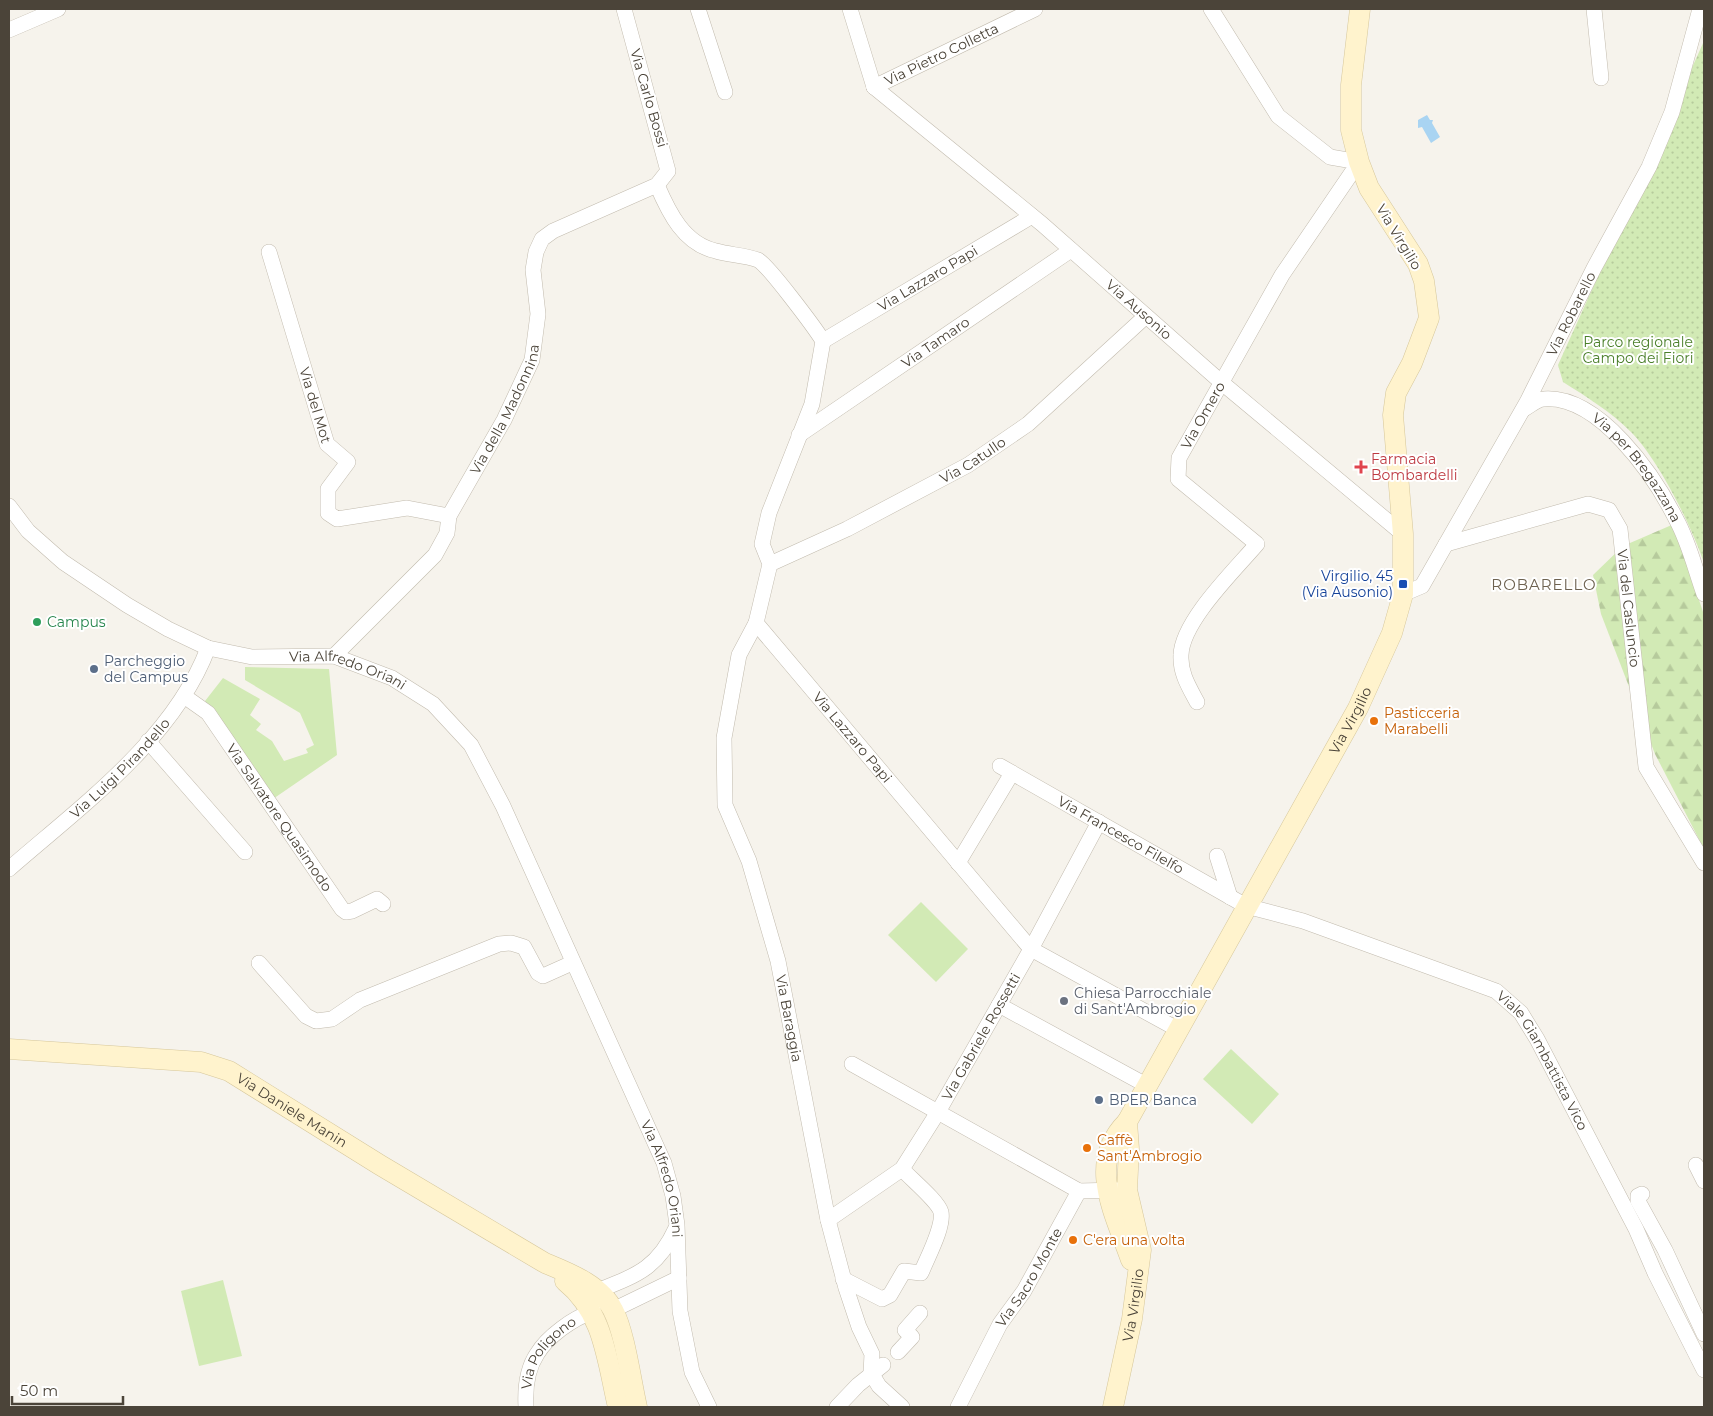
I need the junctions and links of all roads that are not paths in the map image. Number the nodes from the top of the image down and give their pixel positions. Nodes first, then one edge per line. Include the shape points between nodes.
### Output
1 (58, 9) edge
2 (624, 9) edge
3 (698, 9) edge
4 (850, 9) edge
5 (1035, 9) edge
6 (1211, 9) edge
7 (1360, 9) edge
8 (1594, 9) edge
9 (1700, 9) edge
10 (9, 30) edge
11 (1601, 78) dead end
12 (874, 87) junction
13 (725, 92) dead end
14 (1359, 162) junction
15 (657, 185) junction
16 (1032, 216) junction
17 (1071, 250) junction
18 (269, 252) dead end
19 (1146, 316) junction
20 (823, 341) junction
21 (1221, 382) junction
22 (1523, 410) junction
23 (799, 435) junction
24 (9, 506) edge
25 (450, 516) junction
26 (1403, 534) junction
27 (1446, 544) junction
28 (770, 564) junction
29 (1403, 594) junction
30 (1704, 594) edge
31 (756, 623) junction
32 (208, 648) junction
33 (334, 656) junction
34 (184, 696) junction
35 (1197, 702) dead end
36 (148, 741) junction
37 (1099, 822) junction
38 (245, 852) dead end
39 (1217, 856) dead end
40 (958, 863) junction
41 (1704, 863) edge
42 (9, 869) edge
43 (1238, 901) junction
44 (383, 904) dead end
45 (1031, 949) junction
46 (259, 963) dead end
47 (572, 963) junction
48 (999, 1005) junction
49 (1177, 1029) junction
50 (9, 1049) edge
51 (852, 1064) dead end
52 (1146, 1085) junction
53 (942, 1114) junction
54 (1696, 1165) dead end
55 (902, 1169) junction
56 (1704, 1181) edge
57 (1117, 1190) junction
58 (1079, 1191) junction
59 (1642, 1194) dead end
60 (828, 1220) junction
61 (677, 1226) junction
62 (545, 1263) junction
63 (1674, 1263) junction
64 (1655, 1273) junction
65 (679, 1278) junction
66 (843, 1279) junction
67 (597, 1291) junction
68 (613, 1310) junction
69 (592, 1312) junction
70 (920, 1313) dead end
71 (1704, 1334) edge
72 (898, 1352) dead end
73 (877, 1369) junction
74 (1704, 1370) edge
75 (526, 1407) edge
76 (618, 1407) edge
77 (637, 1407) edge
78 (709, 1407) edge
79 (837, 1407) edge
80 (902, 1407) edge
81 (958, 1407) edge
82 (1113, 1407) edge

1 - 10 street
2 - 15 street, Via Carlo Bossi via 668,172
3 - 13 street
4 - 12 street
5 - 12 street, Via Pietro Colletta
6 - 14 street via 1278,116 1330,157
7 - 14 main road, Via Virgilio via 1351,85 1352,130
8 - 11 street
9 - 22 street, Via Robarello via 1672,112 1648,167
12 - 16 street, Via Ausonio
14 - 21 street, Via Omero via 1282,275
14 - 26 main road, Via Virgilio via 1369,188 1418,264 1429,318 1412,363 1396,393 1393,415
15 - 20 street via 674,220 695,242 713,251 759,261
15 - 25 street, Via della Madonnina via 552,231 542,239 533,270 538,314 532,360 504,420
16 - 17 street, Via Ausonio
16 - 20 street, Via Lazzaro Papi
17 - 19 street, Via Ausonio
17 - 23 street, Via Tamaro
18 - 25 street, Via del Mot via 327,444 348,462 328,490 328,513 337,519 407,508
19 - 21 street, Via Ausonio
19 - 28 street, Via Catullo via 1028,424 968,465 847,529
20 - 23 street via 812,404
21 - 26 street, Via Ausonio
21 - 35 street, Via Omero via 1179,458 1178,479 1257,544 1192,620 1181,654 1184,678
22 - 27 street, Via Robarello
22 - 30 street, Via per Bregazzana via 1542,398 1565,400 1588,410 1638,456 1677,520
23 - 28 street via 769,513 762,544
24 - 32 street, Via Alfredo Oriani via 28,531 63,562 127,606
25 - 33 street, Via della Madonnina via 447,533 435,556
26 - 29 main road, Via Virgilio
27 - 29 street, Via Robarello via 1422,586
27 - 41 street, Via del Casluncio via 1588,504 1609,510 1620,529 1646,767
28 - 31 street
29 - 43 main road, Via Virgilio via 1389,642 1358,708
31 - 40 street, Via Lazzaro Papi
31 - 60 street, Via Baraggia via 740,655 724,738 724,805 750,861 778,961
32 - 33 street, Via Alfredo Oriani via 252,657
32 - 34 street, Via Luigi Pirandello
33 - 47 street, Via Alfredo Oriani via 392,678 433,704 471,745 503,806
34 - 36 street, Via Luigi Pirandello
34 - 44 street, Via Salvatore Quasimodo via 208,713 342,909 352,911 376,899
36 - 38 street
36 - 42 street, Via Luigi Pirandello via 101,791
37 - 40 street, Via Francesco Filelfo via 1006,769
37 - 43 street, Via Francesco Filelfo
37 - 45 street, Via Gabriele Rossetti
39 - 43 street
40 - 45 street, Via Lazzaro Papi
43 - 49 main road, Via Virgilio
43 - 64 street, Viale Giambattista Vico via 1304,921 1496,991 1521,1013 1636,1229
45 - 48 street, Via Gabriele Rossetti
45 - 49 street, Via Lazzaro Papi
46 - 47 street via 306,1016 316,1021 332,1019 360,1000 499,944 524,947 538,973 543,976
47 - 61 street, Via Alfredo Oriani via 664,1163
48 - 52 street
48 - 53 street, Via Gabriele Rossetti
49 - 52 main road, Via Virgilio
50 - 62 main road, Via Daniele Manin via 201,1062 229,1071
51 - 53 street
52 - 57 main road, Via Virgilio via 1127,1122 1110,1142 1105,1165
53 - 55 street, Via Gabriele Rossetti
53 - 58 street
54 - 56 street
55 - 60 street, Via Gabriele Rossetti
55 - 66 street via 941,1213 941,1224 922,1271 920,1274 904,1271 890,1295 882,1299
57 - 58 street
57 - 82 main road, Via Virgilio via 1138,1279
58 - 81 street, Via Sacro Monte via 1024,1291 1000,1324
59 - 63 street via 1638,1201
60 - 66 street, Via Baraggia
61 - 65 street, Via Alfredo Oriani
61 - 67 street via 657,1260
62 - 67 main road, Via Daniele Manin
62 - 69 main road, Via Daniele Manin via 582,1296
63 - 64 street
63 - 71 street
64 - 74 street, Viale Giambattista Vico
65 - 68 street
65 - 78 street, Via Alfredo Oriani via 680,1311 692,1372
66 - 73 street, Via Baraggia
67 - 68 main road, Via Daniele Manin
67 - 69 street
68 - 77 main road, Via Daniele Manin
69 - 75 street, Via Poligono via 574,1319 536,1354 525,1388
69 - 76 main road, Via Daniele Manin
70 - 72 street via 905,1330 912,1337
73 - 79 street
73 - 80 street via 879,1386

